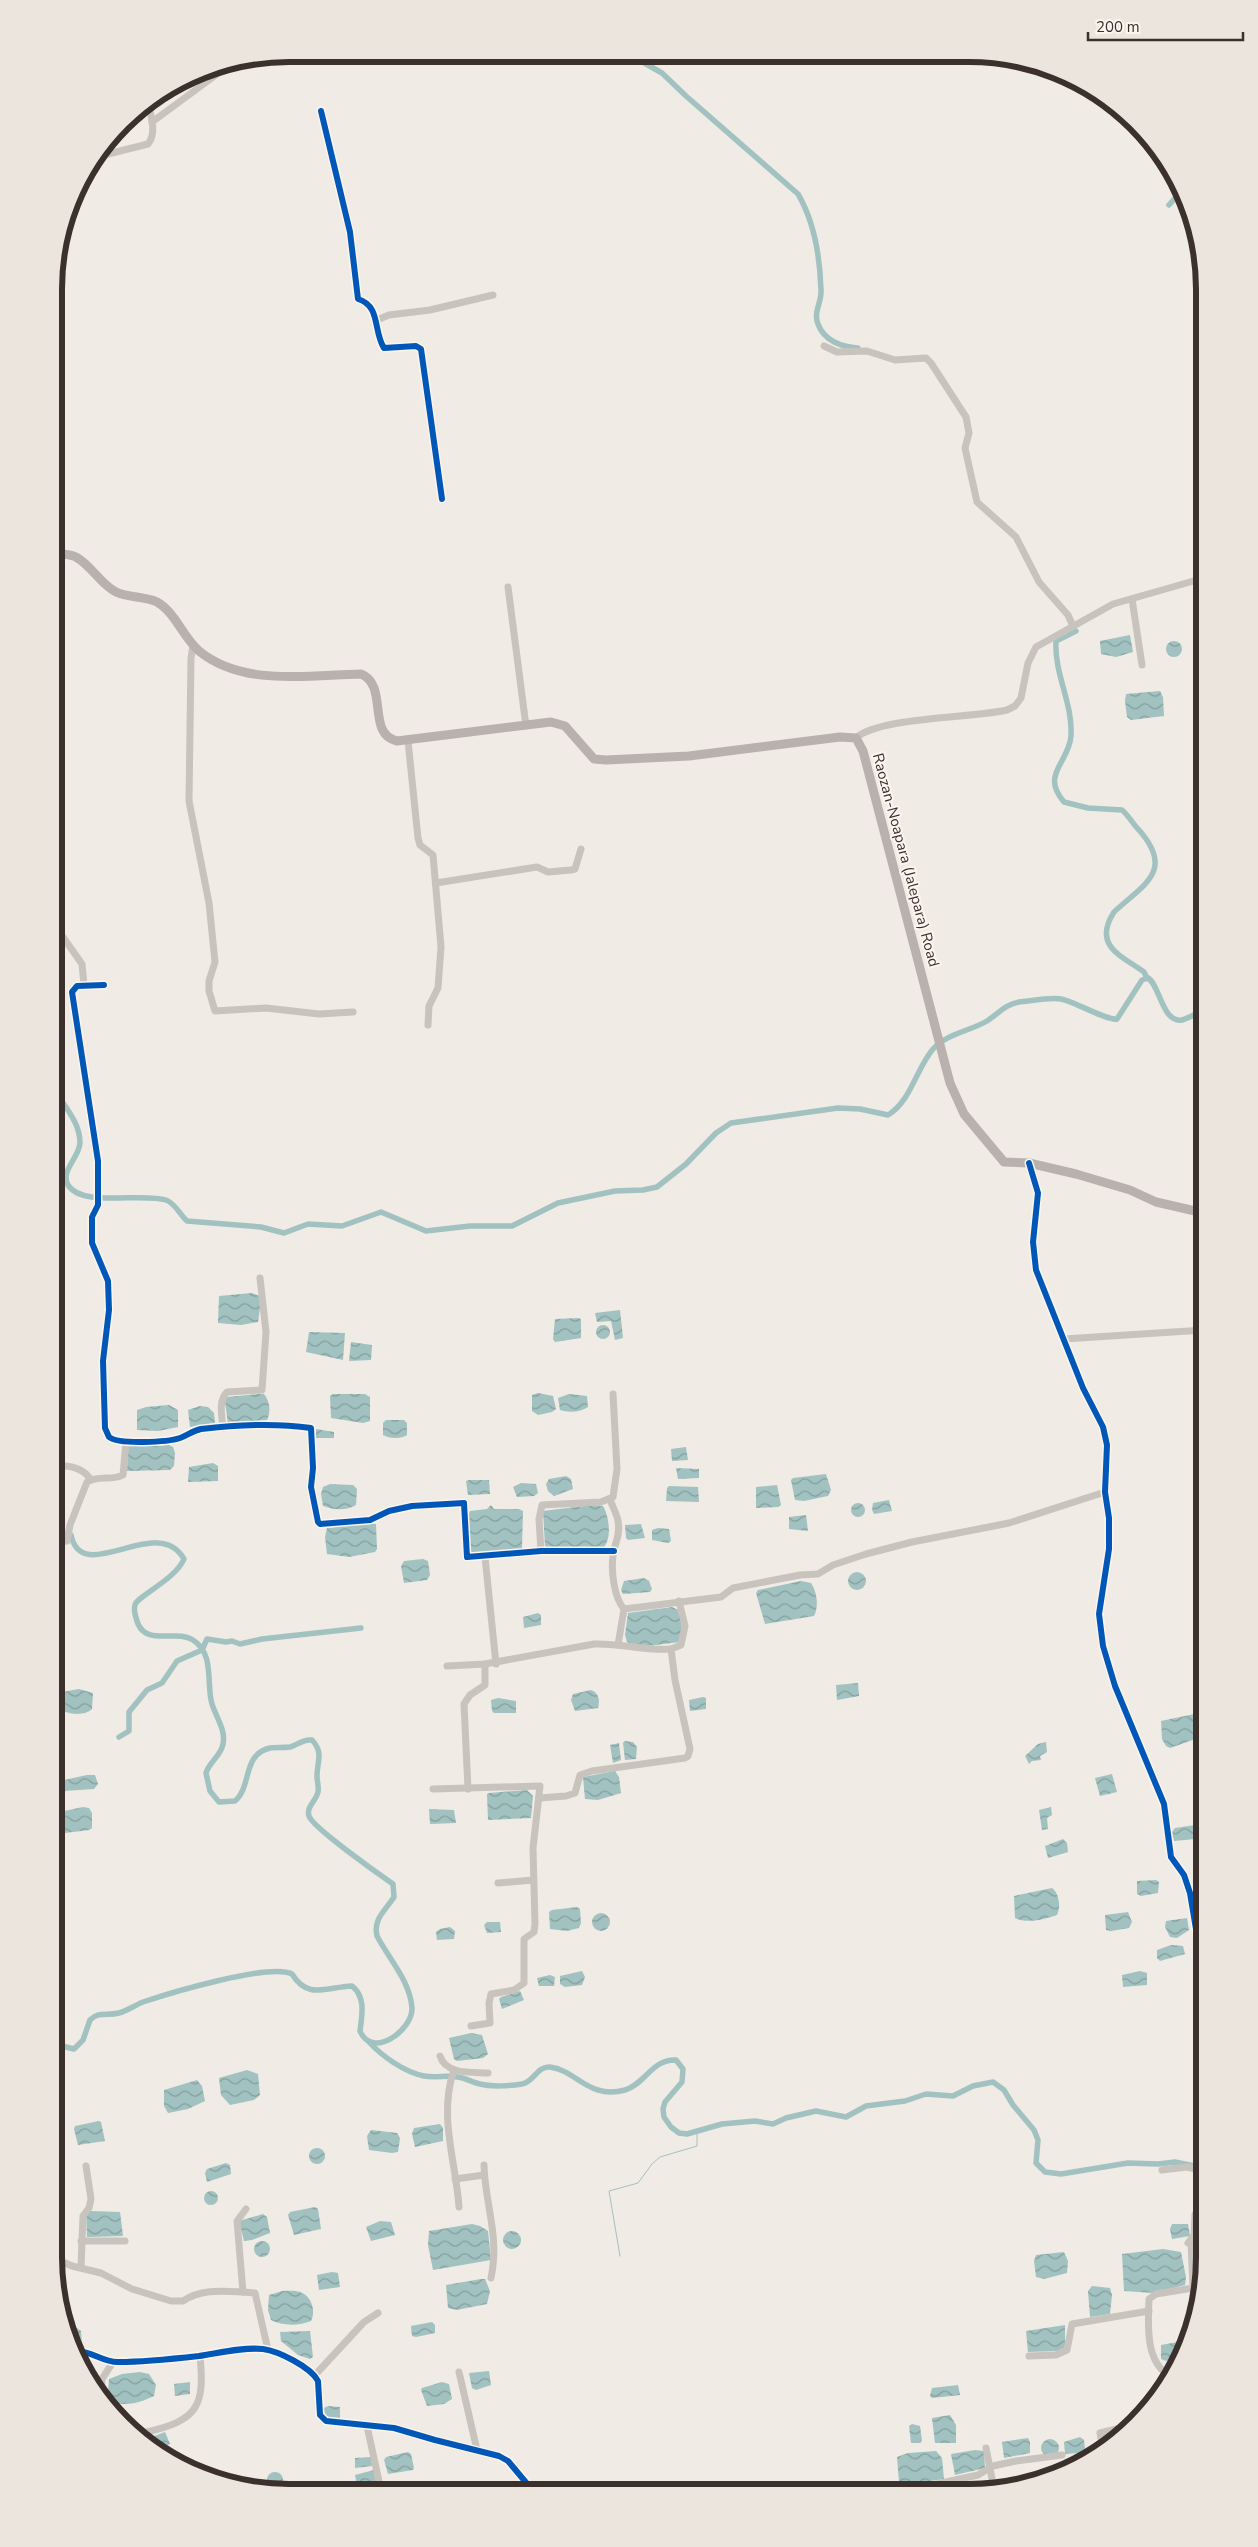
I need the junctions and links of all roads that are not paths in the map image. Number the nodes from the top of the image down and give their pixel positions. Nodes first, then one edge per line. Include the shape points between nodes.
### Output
1 (216, 75) edge
2 (150, 110) edge
3 (321, 111) dead end
4 (152, 122) junction
5 (107, 154) edge
6 (493, 295) dead end
7 (377, 320) junction
8 (824, 346) dead end
9 (442, 499) dead end
10 (62, 554) edge
11 (1196, 580) edge
12 (508, 586) dead end
13 (1132, 599) junction
14 (1073, 626) junction
15 (193, 645) junction
16 (1142, 665) dead end
17 (526, 726) junction
18 (856, 738) junction
19 (408, 741) junction
20 (581, 849) dead end
21 (436, 883) junction
22 (62, 937) edge
23 (84, 985) junction
24 (104, 985) dead end
25 (353, 1012) dead end
26 (428, 1025) dead end
27 (1025, 1163) junction
28 (1196, 1211) edge
29 (260, 1278) dead end
30 (1196, 1331) edge
31 (1064, 1339) junction
32 (613, 1394) dead end
33 (223, 1428) junction
34 (126, 1442) junction
35 (62, 1465) edge
36 (91, 1480) junction
37 (1105, 1492) junction
38 (610, 1499) junction
39 (62, 1541) edge
40 (541, 1551) junction
41 (614, 1551) junction
42 (485, 1557) junction
43 (679, 1602) junction
44 (624, 1609) junction
45 (618, 1645) junction
46 (671, 1649) junction
47 (496, 1663) junction
48 (485, 1664) junction
49 (447, 1666) dead end
50 (433, 1789) dead end
51 (468, 1789) junction
52 (539, 1798) junction
53 (534, 1880) junction
54 (498, 1883) dead end
55 (1196, 1929) edge
56 (471, 2026) dead end
57 (440, 2056) dead end
58 (453, 2071) junction
59 (488, 2073) dead end
60 (484, 2164) dead end
61 (86, 2166) dead end
62 (1162, 2170) dead end
63 (1196, 2170) edge
64 (484, 2175) junction
65 (455, 2179) junction
66 (459, 2207) dead end
67 (246, 2209) dead end
68 (1196, 2214) edge
69 (125, 2240) dead end
70 (81, 2241) junction
71 (62, 2261) edge
72 (81, 2268) junction
73 (491, 2278) dead end
74 (242, 2292) junction
75 (1149, 2311) junction
76 (378, 2313) dead end
77 (268, 2350) junction
78 (83, 2352) edge
79 (200, 2356) junction
80 (1029, 2356) dead end
81 (113, 2362) junction
82 (459, 2372) dead end
83 (1164, 2372) edge
84 (315, 2375) junction
85 (101, 2384) edge
86 (367, 2426) junction
87 (1118, 2428) edge
88 (147, 2432) dead end
89 (1101, 2442) edge
90 (986, 2448) dead end
91 (477, 2450) junction
92 (1062, 2455) dead end
93 (989, 2468) junction
94 (993, 2483) edge
95 (380, 2484) edge
96 (527, 2484) edge
97 (936, 2484) edge

1 - 4 street
2 - 4 street
3 - 7 street via 350,232 356,295 369,304
4 - 5 street via 152,138 148,144
6 - 7 street
7 - 9 street via 384,348 416,346 422,349
8 - 14 street via 837,352 867,351 894,360 926,358 932,363 966,417 969,434 965,448 978,502 1016,537 1039,582 1068,615
10 - 15 main road, Raozan-Noapara (Jalepara) Road via 75,556 117,593 156,602 168,611
11 - 13 street
12 - 17 street
13 - 14 street via 1113,604
13 - 16 street
14 - 18 street via 1031,653 1021,698 1015,706 995,713 885,726
15 - 19 main road, Raozan-Noapara (Jalepara) Road via 223,665 260,675 310,678 361,674 368,677 374,685 385,734 393,740
15 - 25 street via 189,801 209,903 215,962 208,981 215,1012 266,1008 319,1014
17 - 18 main road, Raozan-Noapara (Jalepara) Road via 551,722 565,726 594,759 606,760 689,756 840,737
17 - 19 main road, Raozan-Noapara (Jalepara) Road
18 - 27 main road, Raozan-Noapara (Jalepara) Road via 863,751 954,1094 964,1114 1000,1159 1008,1163
19 - 21 street via 418,838 420,845 433,855
20 - 21 street via 579,862 571,870 548,872 537,867
21 - 26 street via 441,947 438,988 429,1006
22 - 23 street via 82,964
23 - 24 street
23 - 34 street via 77,986 72,992 96,1145 99,1192 91,1228 94,1253 108,1281 110,1310 103,1361 106,1434 112,1440
27 - 28 main road, Raozan-Noapara (Jalepara) Road via 1076,1174 1130,1190 1156,1202
27 - 31 street via 1038,1193 1033,1229 1034,1264
29 - 33 street via 266,1332 262,1390 227,1392 222,1404
30 - 31 street
31 - 37 street via 1082,1388 1105,1435 1108,1451
32 - 38 street via 617,1469 616,1489
33 - 34 street via 188,1432 181,1438
33 - 42 street via 311,1428 311,1487 320,1524 370,1520 389,1511 412,1506 464,1503 467,1557
34 - 36 street via 123,1476
35 - 36 street via 84,1471
36 - 39 street via 68,1541
37 - 43 street via 1009,1523 866,1554 832,1565 818,1574 733,1588 721,1597
37 - 55 street via 1110,1532 1099,1614 1103,1646 1115,1686 1164,1804 1171,1857 1184,1876 1190,1893
38 - 40 street via 542,1505 538,1519
38 - 41 street via 618,1522 618,1544
40 - 41 street
40 - 42 street
41 - 44 street via 613,1575 619,1603
42 - 47 street
43 - 44 street
43 - 46 street via 685,1632 681,1645
44 - 45 street
45 - 46 street via 639,1650
45 - 47 street via 594,1644
46 - 52 street via 689,1743 688,1756 592,1771 580,1775 575,1793
47 - 48 street
48 - 49 street
48 - 51 street via 485,1685 470,1695 464,1704
50 - 51 street
51 - 52 street via 540,1786
52 - 53 street via 533,1848
53 - 54 street
53 - 56 street via 534,1932 524,1939 524,1983 514,1990 491,1994 490,2023
57 - 58 street via 444,2065
58 - 59 street
58 - 65 street via 447,2100
60 - 64 street
61 - 70 street via 91,2199 83,2216
62 - 63 street
64 - 65 street
64 - 73 street via 495,2239
65 - 66 street
67 - 74 street via 237,2221
68 - 75 street via 1190,2242 1192,2288 1150,2297
69 - 70 street
70 - 72 street
71 - 72 street
72 - 74 street via 171,2301 183,2301 189,2295 209,2291
74 - 77 street via 255,2293
75 - 80 street via 1072,2324 1066,2350
75 - 83 street via 1153,2358
76 - 84 street via 364,2322
77 - 79 street
77 - 84 street
78 - 81 street
79 - 81 street
79 - 88 street via 203,2385 196,2408 172,2426
81 - 85 street
82 - 91 street
84 - 86 street via 321,2418 331,2423
86 - 91 street via 394,2428
86 - 95 street
87 - 89 street via 1100,2432
90 - 93 street
91 - 96 street via 503,2458
92 - 93 street via 1016,2460
93 - 94 street
93 - 97 street via 978,2474

